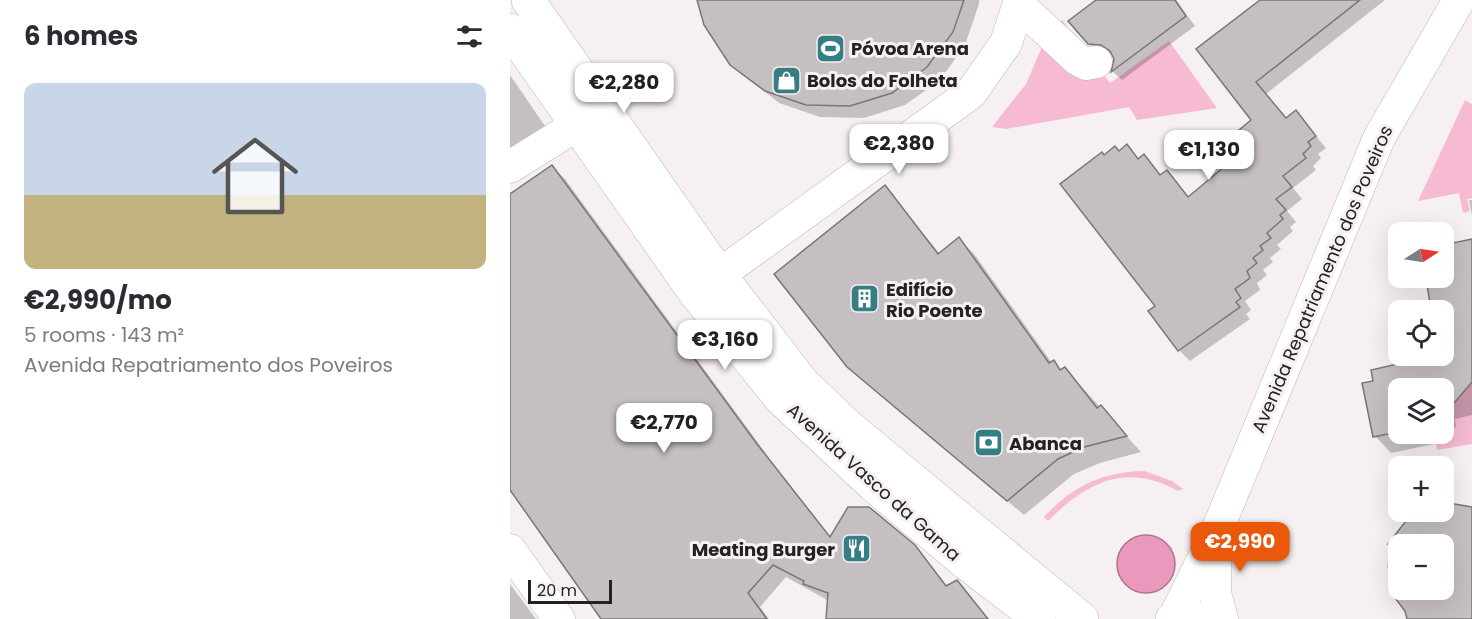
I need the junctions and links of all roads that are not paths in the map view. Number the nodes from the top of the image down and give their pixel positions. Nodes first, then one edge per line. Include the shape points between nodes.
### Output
1 (528, 0) edge
2 (1459, 0) edge
3 (1020, 2) edge
4 (510, 30) edge
5 (1096, 62) dead end
6 (577, 125) junction
7 (510, 167) edge
8 (659, 186) junction
9 (707, 284) junction
10 (1216, 533) junction
11 (510, 550) edge
12 (559, 619) edge
13 (1039, 619) edge
14 (1082, 619) edge
15 (1173, 619) edge
16 (1203, 619) edge
17 (1222, 619) edge

1 - 8 main road, Avenida Vasco da Gama
2 - 10 street, Avenida Repatriamento dos Poveiros via 1379,138
3 - 5 street via 1077,59 1086,64
3 - 9 street via 1006,43 970,93
4 - 6 main road, Avenida Vasco da Gama
6 - 7 street
6 - 8 main road, Avenida Vasco da Gama via 594,119 634,173
6 - 9 main road, Avenida Vasco da Gama
8 - 9 main road, Avenida Vasco da Gama
9 - 13 main road, Avenida Vasco da Gama via 781,399 874,486
9 - 14 main road, Avenida Vasco da Gama via 840,419
10 - 15 street, Avenida Repatriamento dos Poveiros
10 - 17 street, Avenida Repatriamento dos Poveiros via 1215,593
11 - 12 street
15 - 16 main road

